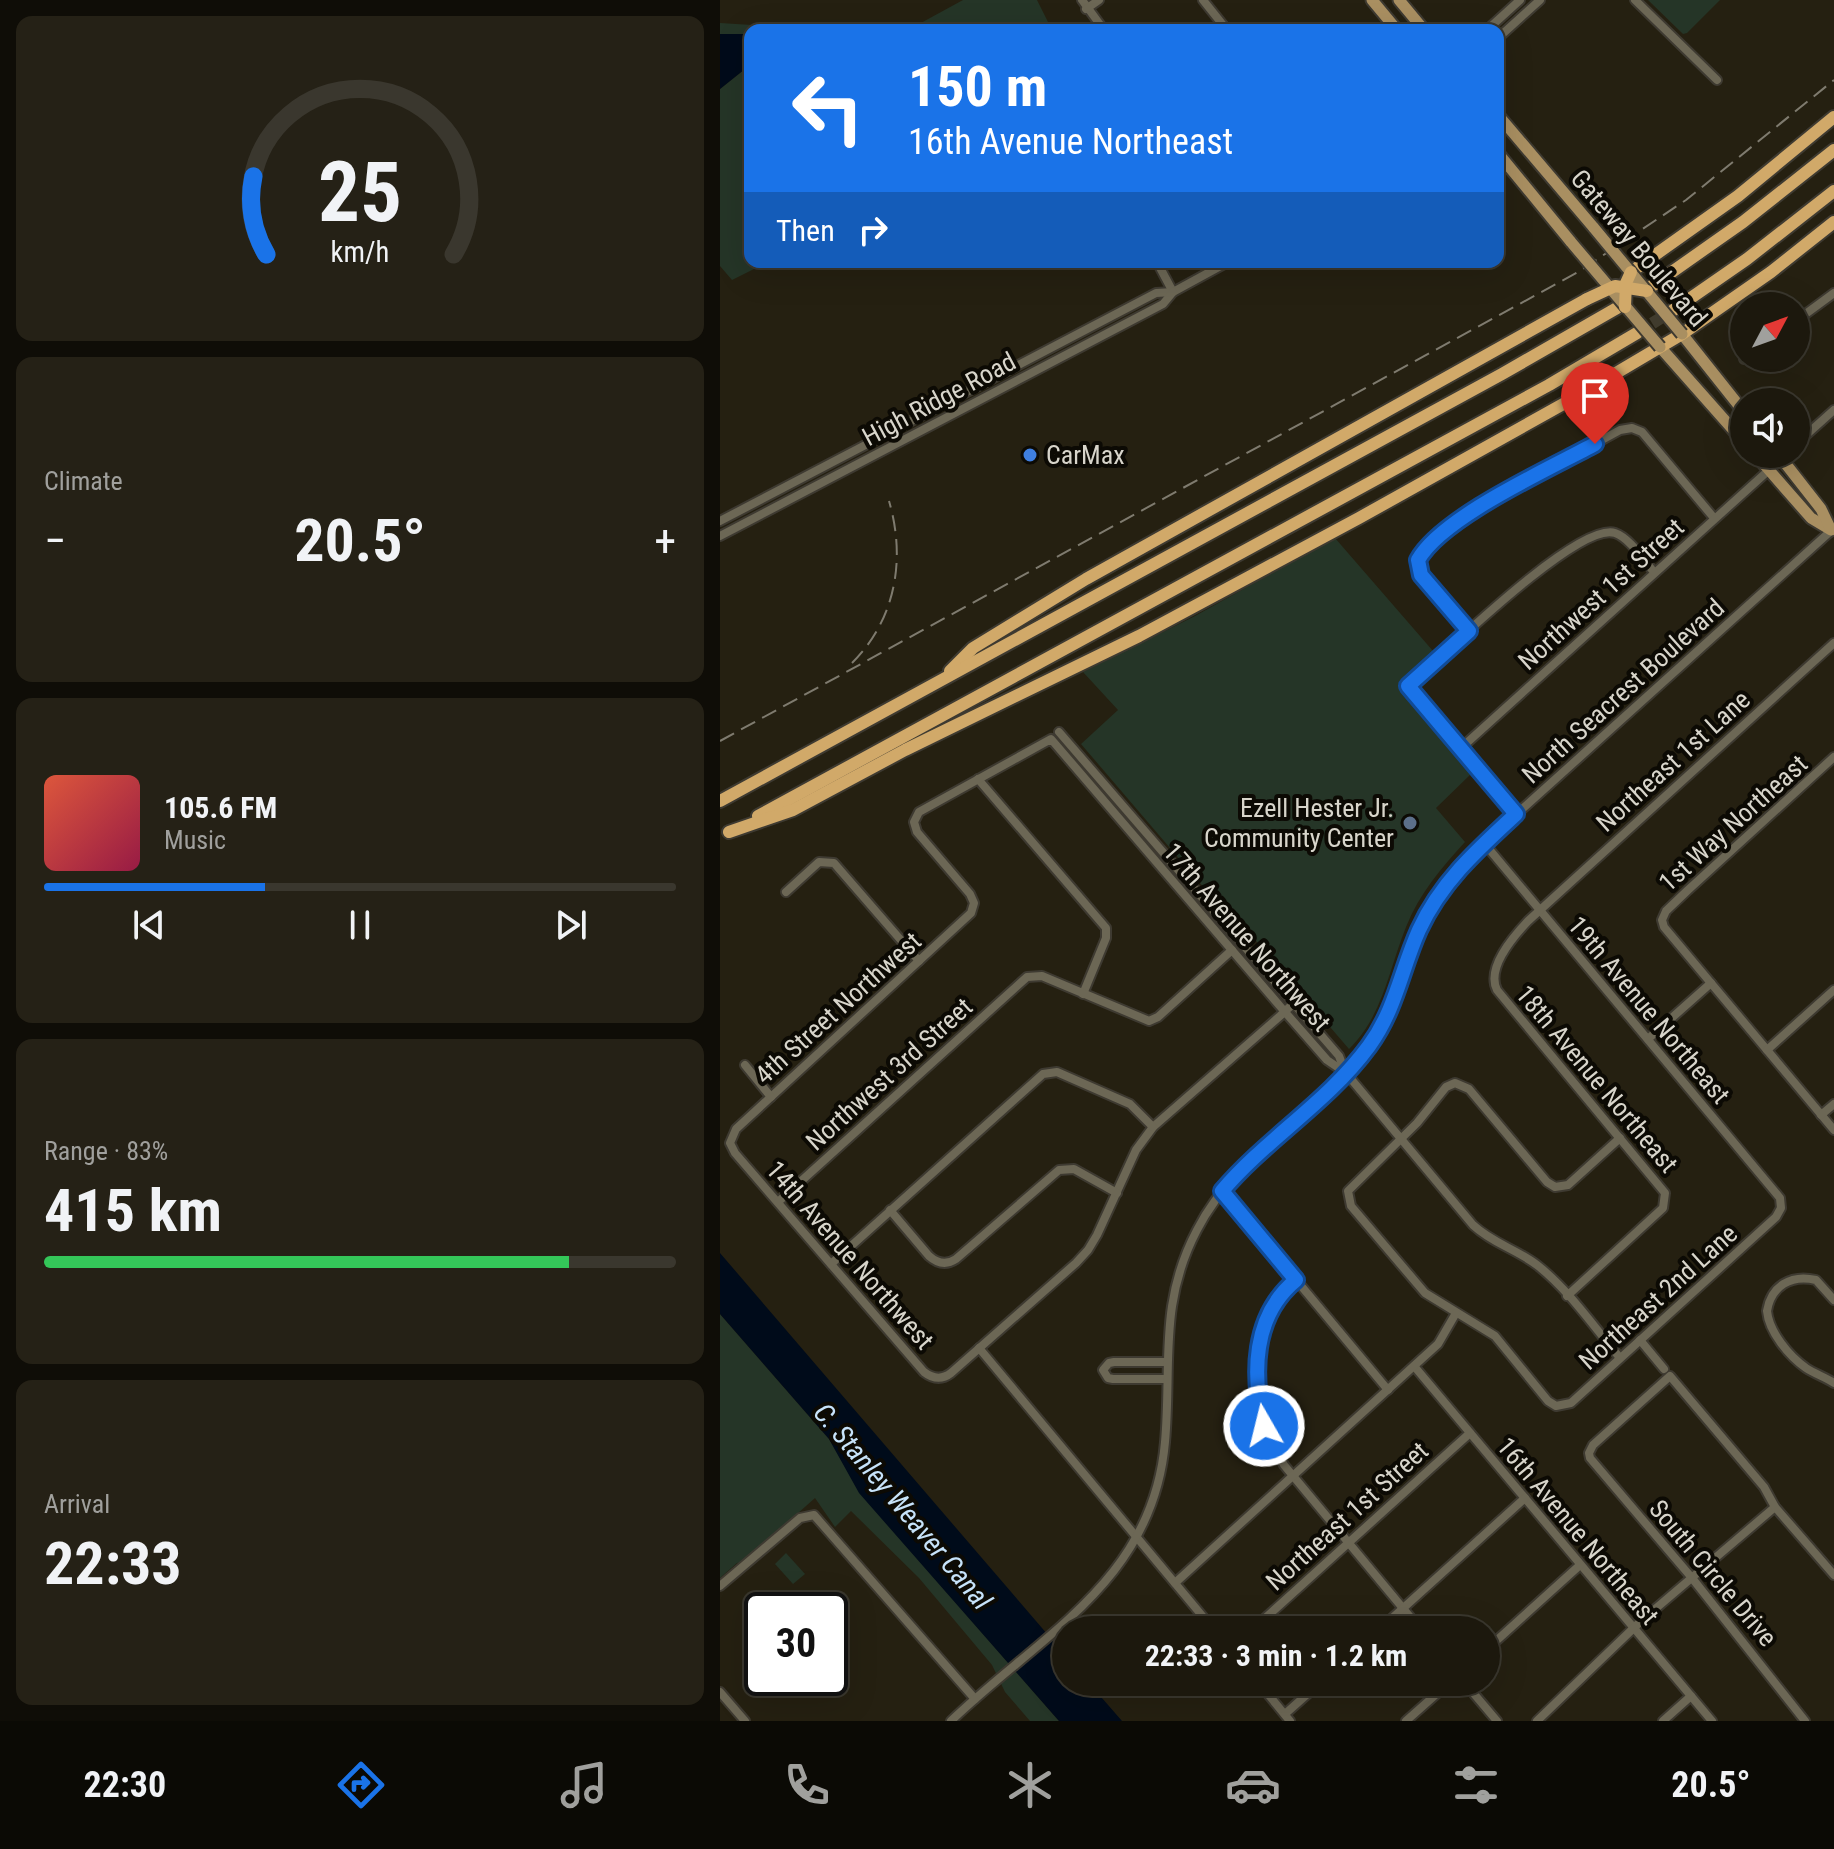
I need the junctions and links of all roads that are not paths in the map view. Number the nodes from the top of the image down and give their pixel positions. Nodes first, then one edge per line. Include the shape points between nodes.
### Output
1 (1099, 0) edge
2 (1203, 0) edge
3 (1372, 0) edge
4 (1399, 0) edge
5 (1520, 0) edge
6 (1540, 0) edge
7 (1635, 0) edge
8 (1084, 4) edge
9 (1099, 24) edge
10 (1222, 24) edge
11 (1392, 24) edge
12 (1419, 24) edge
13 (1494, 24) edge
14 (1504, 33) edge
15 (1717, 80) dead end
16 (1834, 117) edge
17 (1504, 122) edge
18 (1834, 150) edge
19 (1504, 160) edge
20 (1834, 191) edge
21 (1834, 222) edge
22 (1160, 268) edge
23 (1217, 268) edge
24 (1634, 270) junction
25 (1626, 286) junction
26 (1609, 287) junction
27 (1649, 288) junction
28 (1173, 292) junction
29 (1834, 293) edge
30 (1621, 308) junction
31 (1672, 311) tunnel mouth
32 (1810, 311) edge
33 (1637, 333) tunnel mouth
34 (1682, 334) junction
35 (1073, 336) junction
36 (1079, 347) junction
37 (1660, 347) junction
38 (1730, 394) edge
39 (1834, 410) edge
40 (1730, 426) edge
41 (1810, 431) edge
42 (875, 440) junction
43 (881, 452) junction
44 (1791, 468) edge
45 (1769, 470) joint
46 (751, 505) junction
47 (757, 516) junction
48 (1714, 518) junction
49 (720, 521) edge
50 (1833, 531) edge
51 (720, 536) edge
52 (1654, 572) junction
53 (1469, 631) junction
54 (1834, 643) edge
55 (939, 682) junction
56 (1059, 732) dead end
57 (1460, 749) junction
58 (1834, 757) edge
59 (978, 779) junction
60 (720, 801) edge
61 (1516, 814) junction
62 (724, 834) edge
63 (1484, 843) junction
64 (786, 892) dead end
65 (1540, 909) junction
66 (1232, 950) junction
67 (919, 961) junction
68 (1711, 983) junction
69 (1834, 990) edge
70 (1083, 994) junction
71 (1294, 1003) junction
72 (1285, 1012) junction
73 (1648, 1039) junction
74 (1767, 1050) junction
75 (745, 1065) dead end
76 (1346, 1073) junction
77 (771, 1097) junction
78 (1834, 1104) edge
79 (1821, 1115) junction
80 (1153, 1127) junction
81 (1834, 1130) edge
82 (1620, 1138) junction
83 (1401, 1140) junction
84 (730, 1143) joint
85 (1222, 1191) junction
86 (1117, 1193) junction
87 (778, 1202) junction
88 (1781, 1203) joint
89 (890, 1210) junction
90 (831, 1264) junction
91 (1296, 1280) junction
92 (1567, 1296) junction
93 (1834, 1300) edge
94 (1456, 1313) junction
95 (1640, 1340) junction
96 (979, 1348) junction
97 (1620, 1358) junction
98 (1166, 1362) junction
99 (1414, 1366) junction
100 (1667, 1373) junction
101 (1166, 1379) junction
102 (1834, 1383) edge
103 (1388, 1390) junction
104 (1470, 1433) junction
105 (1293, 1476) junction
106 (1525, 1498) junction
107 (1775, 1507) junction
108 (1137, 1538) junction
109 (1348, 1543) junction
110 (1580, 1565) junction
111 (1834, 1575) edge
112 (1692, 1578) junction
113 (1175, 1583) junction
114 (720, 1586) edge
115 (1403, 1608) junction
116 (1202, 1616) edge
117 (1267, 1616) edge
118 (1394, 1616) edge
119 (1410, 1616) edge
120 (1635, 1628) junction
121 (1500, 1637) edge
122 (720, 1692) edge
123 (1270, 1696) edge
124 (1308, 1696) edge
125 (1434, 1696) edge
126 (1476, 1696) edge
127 (1691, 1696) junction
128 (975, 1699) junction
129 (1288, 1718) edge
130 (957, 1719) edge
131 (745, 1721) edge
132 (1406, 1721) edge
133 (1497, 1721) edge
134 (1537, 1721) edge
135 (1663, 1721) edge
136 (1712, 1721) edge
137 (1805, 1721) edge

1 - 8 street
2 - 10 street
3 - 11 main road
4 - 12 main road
5 - 13 street
6 - 14 street
7 - 15 street
8 - 9 street
16 - 24 highway via 1738,196
17 - 24 main road, Gateway Boulevard, bridge
18 - 27 highway
19 - 26 main road, Gateway Boulevard, bridge
20 - 31 highway
21 - 34 highway
22 - 28 street
23 - 28 street, High Ridge Road
24 - 25 highway, bridge
24 - 27 main road, Gateway Boulevard, bridge
25 - 26 highway, bridge
25 - 27 highway, bridge
25 - 30 highway, bridge
26 - 30 main road, Gateway Boulevard, bridge
26 - 55 highway, bridge via 1074,586 973,648
27 - 34 main road, Gateway Boulevard, bridge
28 - 35 street, High Ridge Road via 1156,293
28 - 36 street, High Ridge Road via 1163,304
29 - 32 street
30 - 37 main road, Gateway Boulevard, bridge
30 - 55 highway
33 - 62 highway
34 - 37 highway
34 - 38 main road, Gateway Boulevard
35 - 36 street
35 - 42 street, High Ridge Road
36 - 43 street, High Ridge Road
37 - 40 main road, Gateway Boulevard
37 - 62 highway via 1163,624 793,810
39 - 41 street
42 - 43 street
42 - 46 street, High Ridge Road
43 - 47 street, High Ridge Road
44 - 50 main road
45 - 48 street, Northwest 1st Street
45 - 50 main road via 1811,518
46 - 47 street
46 - 49 street, High Ridge Road
47 - 51 street, High Ridge Road
48 - 52 street, Northwest 1st Street
48 - 53 street via 1642,432 1620,430 1469,513 1426,549 1418,565 1421,575
50 - 61 street, North Seacrest Boulevard
52 - 53 street via 1619,535 1603,534 1541,567
52 - 57 street, Northwest 1st Street
53 - 57 street via 1408,686
54 - 65 street, Northeast 1st Lane
55 - 60 highway
56 - 71 street, 17th Avenue Northwest
57 - 61 street
58 - 68 street, 1st Way Northeast via 1666,911 1664,927
59 - 66 street, 17th Avenue Northwest via 1051,739
59 - 67 street, 4th Street Northwest via 923,809 914,822 974,903 968,917
59 - 70 street via 1106,928
61 - 63 street, North Seacrest Boulevard
63 - 65 street, 19th Avenue Northeast
63 - 76 street, North Seacrest Boulevard via 1434,901 1389,1013
64 - 67 street via 819,862 834,863
65 - 73 street, 19th Avenue Northeast
65 - 82 street, 18th Avenue Northeast via 1506,949 1494,986
66 - 70 street via 1154,1019 1144,1020
66 - 72 street, 17th Avenue Northwest
67 - 77 street, 4th Street Northwest
68 - 73 street
68 - 74 street
69 - 74 street
70 - 87 street, Northwest 3rd Street via 1042,976 1027,977
71 - 72 street, 14th Avenue Northwest
71 - 76 street, 17th Avenue Northwest via 1339,1056
72 - 76 street, 17th Avenue Northwest via 1327,1060
72 - 80 street, 14th Avenue Northwest
73 - 88 street, 19th Avenue Northeast
74 - 79 street
75 - 77 street
76 - 83 street
76 - 85 street, North Seacrest Boulevard
77 - 84 street, 4th Street Northwest via 736,1129
78 - 79 street
79 - 81 street
80 - 86 street, 14th Avenue Northwest
80 - 89 street via 1130,1104 1057,1072 1043,1074
82 - 83 street via 1568,1185 1555,1187 1460,1084 1446,1087
82 - 92 street, 18th Avenue Northeast via 1662,1189 1663,1208
83 - 92 street via 1481,1233 1536,1264
83 - 94 street via 1350,1187 1347,1197 1425,1293
84 - 87 street, 14th Avenue Northwest
85 - 91 street
85 - 98 street, North Seacrest Boulevard via 1196,1230 1178,1274
86 - 89 street via 1074,1169 1059,1170 947,1263 929,1256
86 - 96 street, 14th Avenue Northwest via 1076,1263
87 - 90 street, 14th Avenue Northwest
88 - 95 street, Northeast 2nd Lane via 1776,1217
89 - 90 street
90 - 96 street, 14th Avenue Northwest via 928,1375 947,1376
91 - 103 street
91 - 105 street via 1269,1312 1259,1346 1264,1426
92 - 97 street
93 - 102 street via 1816,1280 1795,1279 1775,1290 1767,1311 1794,1358
94 - 97 street, Northeast 2nd Lane via 1495,1336 1552,1404 1562,1407
94 - 99 street via 1442,1340
95 - 97 street, Northeast 2nd Lane
95 - 100 street
96 - 108 street
98 - 101 street, North Seacrest Boulevard
98 - 101 street via 1114,1362 1103,1370 1113,1379
99 - 103 street
99 - 104 street, 16th Avenue Northeast
100 - 107 street
100 - 112 street, South Circle Drive via 1589,1453
101 - 108 street, North Seacrest Boulevard via 1162,1466
103 - 105 street
104 - 106 street, 16th Avenue Northeast
104 - 109 street, Northeast 1st Street
105 - 109 street
105 - 113 street
106 - 110 street, 16th Avenue Northeast
106 - 115 street
107 - 111 street
107 - 112 street
108 - 113 street
108 - 128 street, North Seacrest Boulevard via 1109,1580
109 - 115 street
109 - 117 street, Northeast 1st Street
110 - 120 street, 16th Avenue Northeast
110 - 121 street
112 - 120 street
112 - 137 street, South Circle Drive
113 - 116 street
114 - 128 street via 800,1518 814,1515
115 - 118 street
115 - 119 street
120 - 127 street, 16th Avenue Northeast
120 - 134 street
122 - 131 street
123 - 129 street
124 - 129 street
125 - 132 street
126 - 133 street
127 - 135 street
127 - 136 street, 16th Avenue Northeast
128 - 130 street, North Seacrest Boulevard

